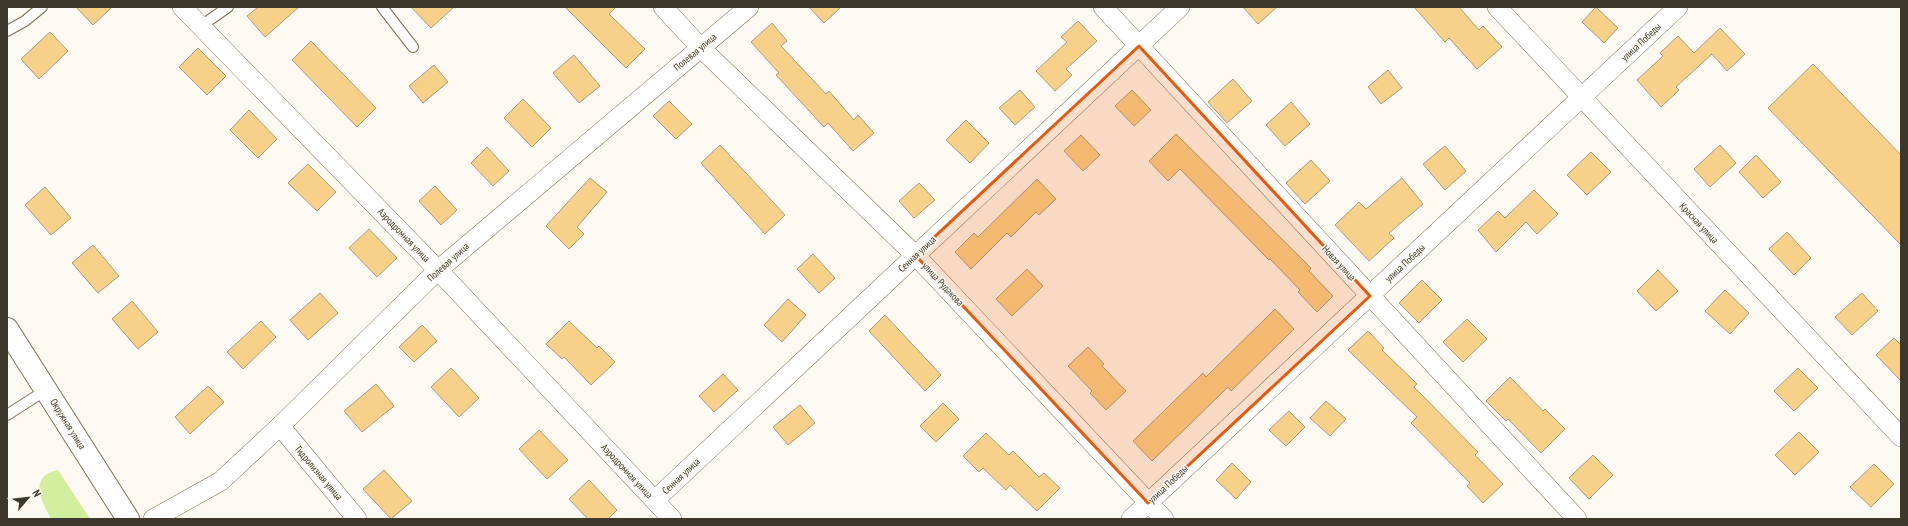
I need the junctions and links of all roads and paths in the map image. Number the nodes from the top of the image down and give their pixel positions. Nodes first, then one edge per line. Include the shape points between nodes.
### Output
1 (42, 7) edge
2 (182, 7) edge
3 (228, 7) edge
4 (382, 7) edge
5 (663, 7) edge
6 (748, 7) edge
7 (1103, 7) edge
8 (1180, 7) edge
9 (1497, 7) edge
10 (1678, 7) edge
11 (201, 26) junction
12 (7, 31) edge
13 (1138, 46) junction
14 (700, 47) junction
15 (413, 48) dead end
16 (1581, 98) junction
17 (916, 255) junction
18 (438, 270) junction
19 (1370, 296) junction
20 (7, 329) edge
21 (46, 390) junction
22 (7, 415) edge
23 (280, 426) junction
24 (1901, 437) edge
25 (655, 500) junction
26 (1148, 503) junction
27 (128, 519) edge
28 (153, 519) edge
29 (357, 519) edge
30 (672, 519) edge
31 (1131, 519) edge
32 (1164, 519) edge
33 (1576, 519) edge

1 - 12 lane
2 - 11 street, Аэродромная улица
3 - 11 lane
4 - 15 lane
5 - 14 street, улица Рудакова
6 - 14 street, Полевая улица
7 - 13 street, Новая улица
8 - 13 street, Сенная улица
9 - 16 street, Красная улица
10 - 16 street, улица Победы
11 - 18 street, Аэродромная улица
13 - 17 street, Сенная улица
13 - 19 street, Новая улица
14 - 17 street, улица Рудакова
14 - 18 street, Полевая улица
16 - 19 street, улица Победы
16 - 24 street, Красная улица
17 - 25 street, Сенная улица
17 - 26 street, улица Рудакова
18 - 23 street, Полевая улица
18 - 25 street, Аэродромная улица
19 - 26 street, улица Победы
19 - 33 street, Новая улица
20 - 21 main road, Окружная улица
21 - 22 lane
21 - 27 main road, Окружная улица
23 - 28 street, Полевая улица via 221,481
23 - 29 street, Гидролизная улица
25 - 30 street, Аэродромная улица
26 - 31 street, улица Победы
26 - 32 street, улица Рудакова

